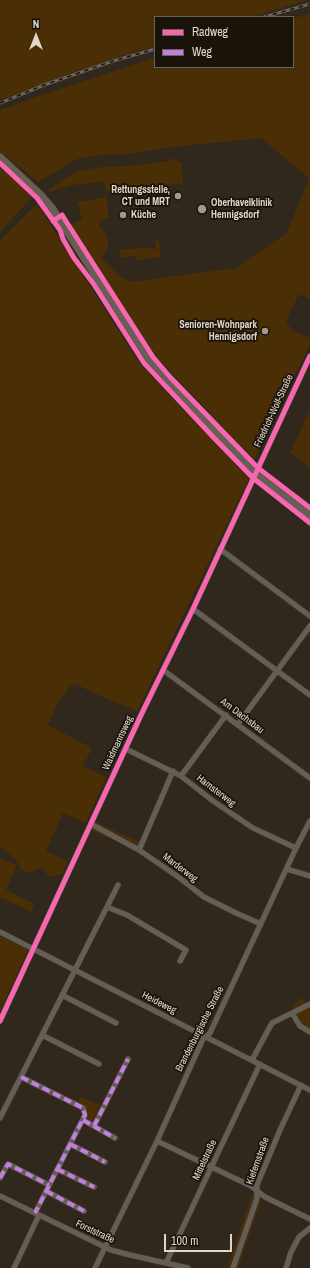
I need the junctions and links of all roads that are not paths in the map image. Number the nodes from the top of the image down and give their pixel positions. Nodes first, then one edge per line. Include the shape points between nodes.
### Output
1 (0, 157) edge
2 (310, 356) edge
3 (255, 474) junction
4 (310, 516) edge
5 (220, 549) junction
6 (193, 609) junction
7 (310, 616) edge
8 (310, 626) edge
9 (163, 670) junction
10 (277, 670) junction
11 (310, 695) edge
12 (226, 715) junction
13 (238, 724) junction
14 (126, 748) junction
15 (173, 771) junction
16 (181, 776) junction
17 (310, 778) edge
18 (91, 824) junction
19 (309, 825) edge
20 (296, 848) junction
21 (139, 850) junction
22 (287, 869) junction
23 (310, 876) edge
24 (118, 885) dead end
25 (107, 907) junction
26 (261, 924) junction
27 (0, 932) edge
28 (34, 949) junction
29 (180, 961) dead end
30 (75, 971) junction
31 (62, 995) junction
32 (310, 1005) edge
33 (292, 1013) junction
34 (0, 1021) edge
35 (116, 1023) dead end
36 (310, 1032) edge
37 (42, 1036) junction
38 (206, 1036) junction
39 (128, 1059) dead end
40 (252, 1060) junction
41 (99, 1064) dead end
42 (260, 1064) junction
43 (21, 1077) junction
44 (301, 1085) junction
45 (310, 1090) edge
46 (0, 1118) edge
47 (83, 1120) junction
48 (94, 1126) junction
49 (115, 1138) dead end
50 (157, 1141) junction
51 (70, 1144) junction
52 (106, 1162) dead end
53 (211, 1167) junction
54 (57, 1169) junction
55 (0, 1178) edge
56 (49, 1185) junction
57 (94, 1187) dead end
58 (46, 1191) junction
59 (257, 1191) junction
60 (0, 1196) edge
61 (84, 1210) dead end
62 (37, 1214) junction
63 (310, 1219) edge
64 (310, 1228) edge
65 (105, 1247) junction
66 (166, 1262) junction
67 (14, 1268) edge
68 (95, 1268) edge
69 (188, 1268) edge
70 (233, 1268) edge
71 (286, 1268) edge

1 - 3 main road via 52,208 148,359
2 - 3 street, Friedrich-Wolf-Straße
3 - 4 main road
3 - 5 street, Waidmannsweg
5 - 6 street, Waidmannsweg
5 - 7 street
6 - 9 street, Waidmannsweg
6 - 10 street
8 - 10 street
9 - 12 street, Am Dachsbau
9 - 14 street, Waidmannsweg
10 - 11 street
10 - 13 street
12 - 13 street, Am Dachsbau
12 - 16 street
13 - 17 street, Am Dachsbau
14 - 15 street, Hamsterweg
14 - 18 street, Waidmannsweg
15 - 16 street, Hamsterweg
15 - 21 street
16 - 20 street, Hamsterweg via 240,820
18 - 21 street, Marderweg
18 - 28 street, Waidmannsweg
19 - 20 street, Brandenburgische Straße
20 - 22 street, Brandenburgische Straße
21 - 26 street, Marderweg via 204,897
22 - 23 street
22 - 26 street, Brandenburgische Straße
24 - 25 street
25 - 29 street via 127,915 187,948
25 - 30 street
26 - 38 street, Brandenburgische Straße via 210,1033
27 - 28 street, Heideweg
28 - 30 street, Heideweg
28 - 34 street, Waidmannsweg
30 - 31 street
30 - 38 street, Heideweg
31 - 35 street
31 - 37 street
32 - 33 street
33 - 36 street via 300,1026
33 - 40 street via 272,1022
37 - 41 street
37 - 43 street
38 - 40 street, Heideweg
38 - 50 street, Brandenburgische Straße
39 - 48 street
40 - 42 street, Heideweg
42 - 44 street, Heideweg
42 - 53 street, Mittelstraße
43 - 46 street
43 - 47 street via 83,1108
44 - 45 street, Heideweg
44 - 59 street, Kiefernstraße via 257,1185
47 - 48 street
47 - 51 street
48 - 49 street
50 - 53 street
50 - 65 street, Brandenburgische Straße
51 - 52 street
51 - 54 street
53 - 59 street
53 - 66 street, Mittelstraße
54 - 56 street
54 - 57 street
55 - 56 street via 8,1164
56 - 58 street
58 - 61 street
58 - 62 street
59 - 63 street via 264,1197
59 - 70 street, Kiefernstraße via 257,1198
60 - 62 street, Forststraße
62 - 65 street, Forststraße
62 - 67 street
64 - 71 street via 299,1237
65 - 66 street, Forststraße
65 - 68 street, Brandenburgische Straße
66 - 69 street, Forststraße

